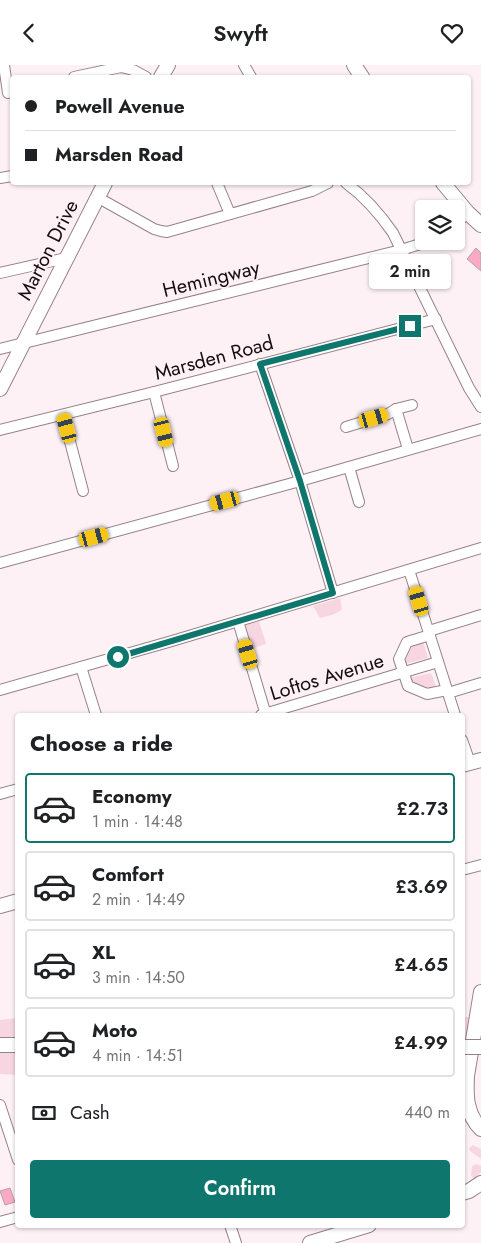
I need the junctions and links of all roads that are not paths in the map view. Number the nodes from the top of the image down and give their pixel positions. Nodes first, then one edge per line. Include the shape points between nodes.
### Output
1 (4, 65) edge
2 (82, 75) edge
3 (142, 75) edge
4 (7, 94) edge
5 (104, 185) edge
6 (218, 185) edge
7 (324, 185) edge
8 (348, 185) edge
9 (445, 185) edge
10 (97, 197) junction
11 (468, 213) junction
12 (230, 214) junction
13 (465, 216) edge
14 (481, 225) edge
15 (415, 245) edge
16 (402, 249) junction
17 (66, 258) junction
18 (0, 273) edge
19 (436, 319) junction
20 (23, 343) junction
21 (0, 349) edge
22 (260, 364) junction
23 (0, 389) edge
24 (154, 392) junction
25 (412, 405) dead end
26 (481, 407) edge
27 (396, 409) junction
28 (63, 415) junction
29 (346, 427) dead end
30 (481, 429) edge
31 (0, 430) edge
32 (408, 449) junction
33 (173, 466) dead end
34 (349, 467) junction
35 (300, 481) junction
36 (83, 491) dead end
37 (359, 502) dead end
38 (481, 549) edge
39 (0, 563) edge
40 (410, 570) junction
41 (333, 593) junction
42 (481, 615) edge
43 (238, 621) junction
44 (429, 633) junction
45 (438, 662) junction
46 (81, 667) junction
47 (403, 672) junction
48 (481, 683) edge
49 (0, 690) edge
50 (447, 691) junction
51 (95, 713) edge
52 (264, 713) edge
53 (267, 713) edge
54 (454, 713) edge
55 (465, 748) edge
56 (471, 763) edge
57 (15, 790) edge
58 (0, 794) edge
59 (481, 865) edge
60 (465, 870) edge
61 (15, 902) edge
62 (0, 906) edge
63 (481, 991) edge
64 (0, 1045) edge
65 (15, 1045) edge
66 (465, 1047) edge
67 (481, 1047) edge
68 (0, 1105) edge
69 (481, 1129) edge
70 (15, 1151) edge
71 (481, 1183) edge
72 (465, 1192) edge
73 (15, 1218) edge
74 (0, 1222) edge
75 (231, 1228) edge
76 (347, 1228) edge
77 (236, 1243) edge
78 (310, 1243) edge

1 - 4 street
2 - 3 street via 121,67
5 - 10 street, Marton Drive
6 - 12 street
7 - 12 street
8 - 16 street via 383,218
9 - 11 street
10 - 12 street via 161,231 173,231
10 - 17 street, Marton Drive
11 - 13 street
11 - 14 street
15 - 16 street, Hemingway
16 - 19 street
16 - 20 street, Hemingway
17 - 18 street
17 - 20 street, Marton Drive
19 - 22 street, Marsden Road
19 - 26 street
20 - 21 street, Hemingway
20 - 23 street, Marton Drive
22 - 24 street, Marsden Road
22 - 35 street
24 - 28 street, Marsden Road
24 - 33 street
25 - 27 street
27 - 29 street
27 - 32 street
28 - 31 street, Marsden Road
28 - 36 street
30 - 32 street
32 - 34 street
34 - 35 street
34 - 37 street
35 - 39 street
35 - 41 street
38 - 40 street
40 - 41 street
40 - 44 street
41 - 43 street
42 - 44 street
43 - 46 street
43 - 52 street
44 - 45 street
44 - 47 street, Loftos Avenue via 406,642 400,659
45 - 47 street, Loftos Avenue
45 - 50 street
46 - 49 street
46 - 51 street
47 - 50 street, Loftos Avenue via 408,686 427,694
47 - 53 street, Loftos Avenue
48 - 50 street, Loftos Avenue
50 - 54 street
55 - 56 street
57 - 58 street
59 - 60 street
61 - 62 street
63 - 69 street via 466,1089 468,1109
64 - 65 street
66 - 67 street, bridge
68 - 70 street
71 - 72 street
73 - 74 street
75 - 77 street
76 - 78 street

